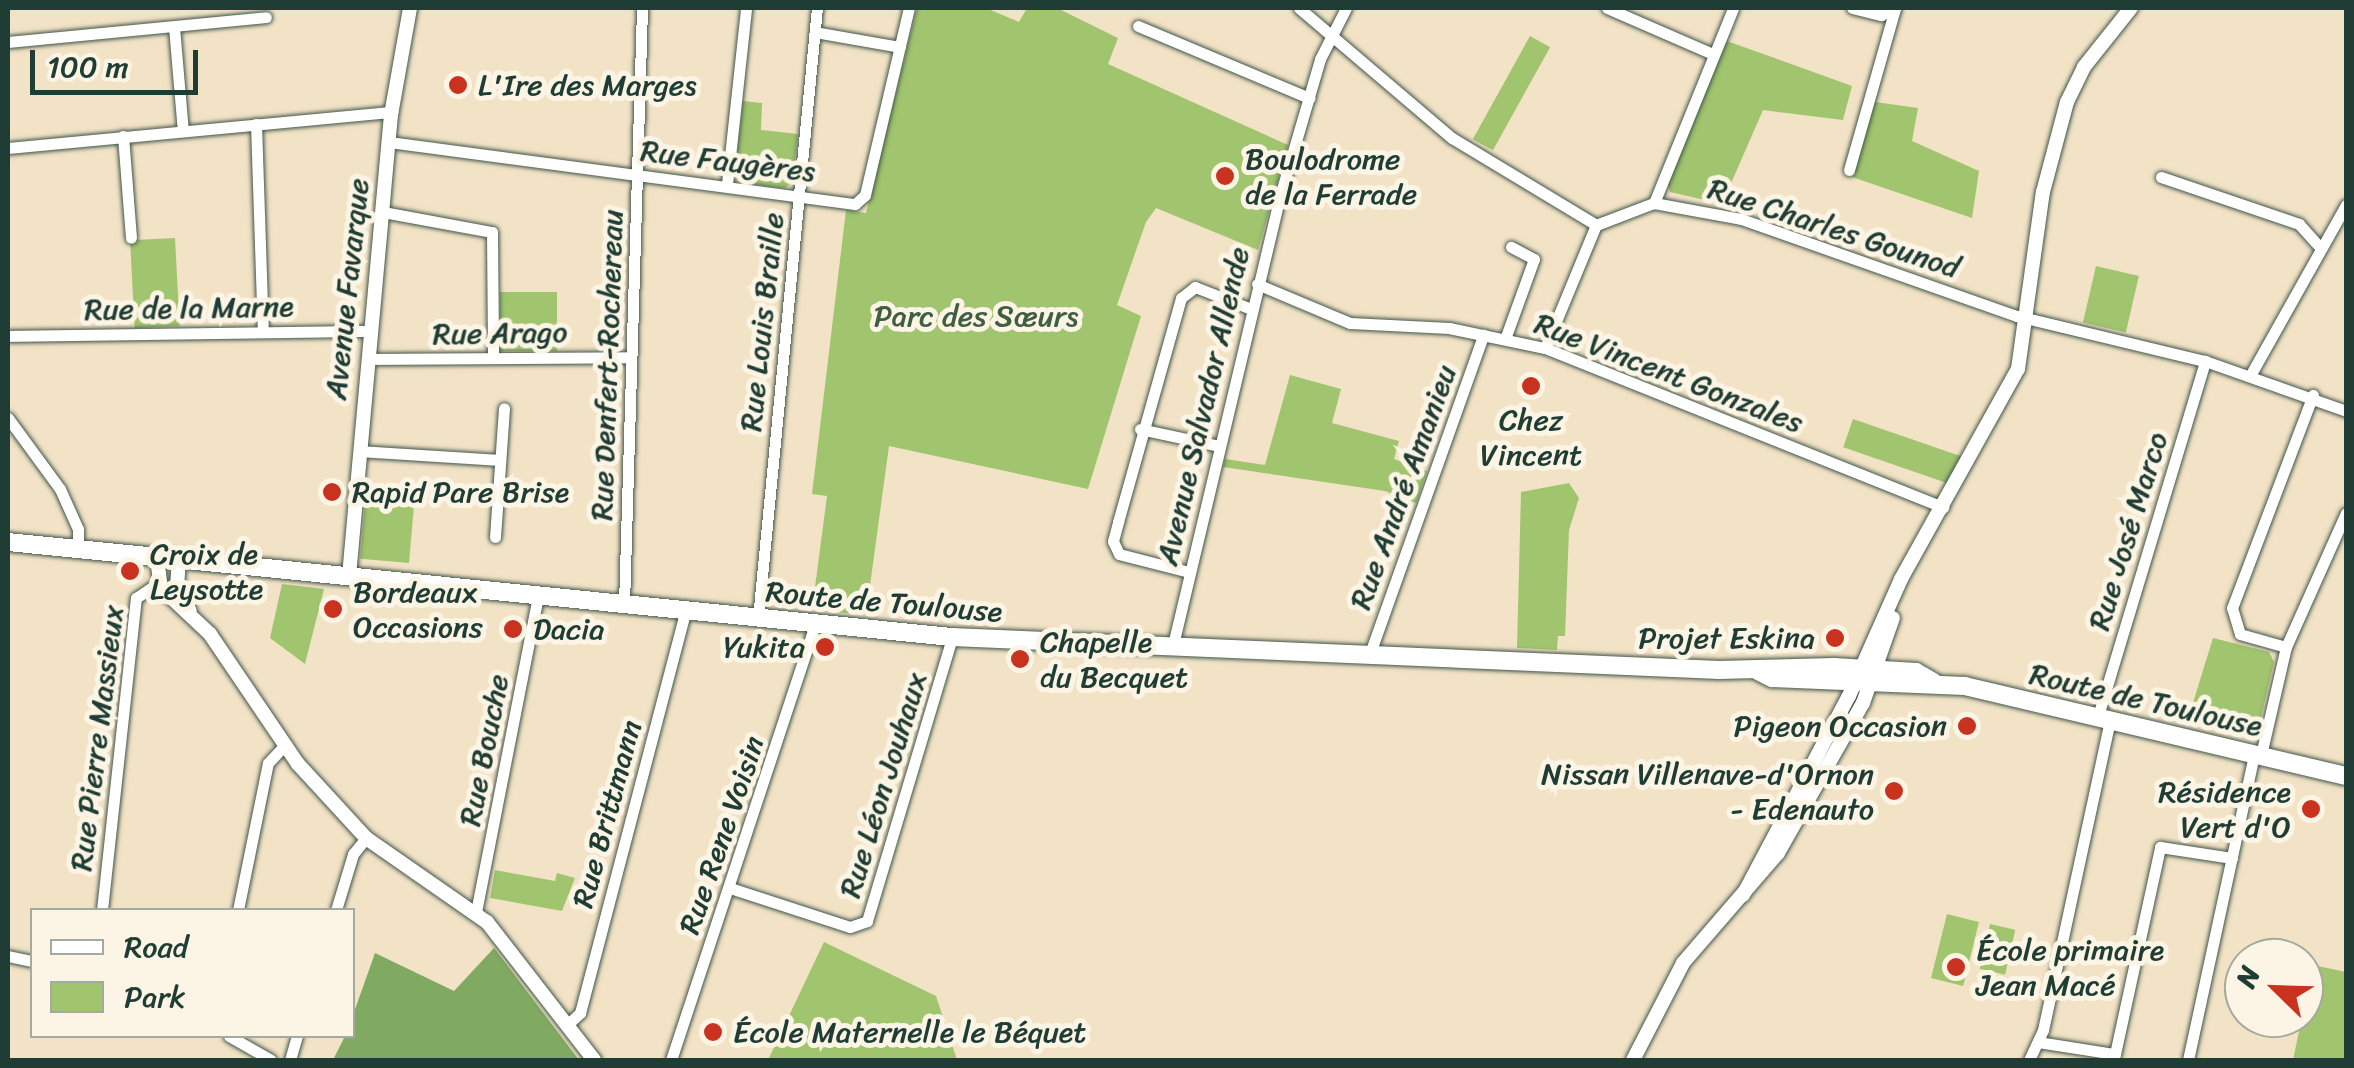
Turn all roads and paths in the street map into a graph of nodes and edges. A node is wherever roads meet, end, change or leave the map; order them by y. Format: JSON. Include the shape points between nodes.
{"nodes":[{"id":1,"x":410,"y":8,"type":"edge"},
{"id":2,"x":642,"y":8,"type":"edge"},
{"id":3,"x":746,"y":8,"type":"edge"},
{"id":4,"x":818,"y":8,"type":"edge"},
{"id":5,"x":909,"y":8,"type":"edge"},
{"id":6,"x":1298,"y":8,"type":"edge"},
{"id":7,"x":1346,"y":8,"type":"edge"},
{"id":8,"x":1607,"y":8,"type":"edge"},
{"id":9,"x":1733,"y":8,"type":"edge"},
{"id":10,"x":1852,"y":8,"type":"edge"},
{"id":11,"x":1895,"y":8,"type":"edge"},
{"id":12,"x":2132,"y":8,"type":"edge"},
{"id":13,"x":244,"y":14,"type":"edge"},
{"id":14,"x":266,"y":17,"type":"dead end"},
{"id":15,"x":174,"y":26,"type":"junction"},
{"id":16,"x":1138,"y":26,"type":"dead end"},
{"id":17,"x":1332,"y":31,"type":"junction"},
{"id":18,"x":815,"y":32,"type":"junction"},
{"id":19,"x":8,"y":42,"type":"edge"},
{"id":20,"x":900,"y":47,"type":"junction"},
{"id":21,"x":1714,"y":54,"type":"junction"},
{"id":22,"x":1308,"y":98,"type":"junction"},
{"id":23,"x":392,"y":112,"type":"junction"},
{"id":24,"x":256,"y":124,"type":"junction"},
{"id":25,"x":183,"y":131,"type":"junction"},
{"id":26,"x":123,"y":136,"type":"junction"},
{"id":27,"x":389,"y":142,"type":"junction"},
{"id":28,"x":8,"y":148,"type":"edge"},
{"id":29,"x":1849,"y":170,"type":"dead end"},
{"id":30,"x":638,"y":175,"type":"junction"},
{"id":31,"x":2161,"y":177,"type":"dead end"},
{"id":32,"x":728,"y":184,"type":"junction"},
{"id":33,"x":800,"y":196,"type":"junction"},
{"id":34,"x":1654,"y":203,"type":"junction"},
{"id":35,"x":2346,"y":205,"type":"edge"},
{"id":36,"x":383,"y":212,"type":"junction"},
{"id":37,"x":1596,"y":225,"type":"junction"},
{"id":38,"x":131,"y":238,"type":"dead end"},
{"id":39,"x":1511,"y":246,"type":"dead end"},
{"id":40,"x":2318,"y":246,"type":"junction"},
{"id":41,"x":1256,"y":284,"type":"junction"},
{"id":42,"x":1250,"y":309,"type":"junction"},
{"id":43,"x":2027,"y":319,"type":"junction"},
{"id":44,"x":371,"y":331,"type":"junction"},
{"id":45,"x":263,"y":332,"type":"junction"},
{"id":46,"x":1483,"y":335,"type":"junction"},
{"id":47,"x":8,"y":336,"type":"edge"},
{"id":48,"x":1506,"y":339,"type":"junction"},
{"id":49,"x":1545,"y":348,"type":"junction"},
{"id":50,"x":631,"y":357,"type":"junction"},
{"id":51,"x":493,"y":358,"type":"junction"},
{"id":52,"x":368,"y":359,"type":"junction"},
{"id":53,"x":2205,"y":360,"type":"junction"},
{"id":54,"x":2250,"y":374,"type":"junction"},
{"id":55,"x":2313,"y":395,"type":"junction"},
{"id":56,"x":504,"y":408,"type":"dead end"},
{"id":57,"x":2346,"y":411,"type":"edge"},
{"id":58,"x":8,"y":418,"type":"edge"},
{"id":59,"x":1140,"y":429,"type":"junction"},
{"id":60,"x":1219,"y":446,"type":"junction"},
{"id":61,"x":360,"y":451,"type":"junction"},
{"id":62,"x":499,"y":460,"type":"junction"},
{"id":63,"x":1943,"y":507,"type":"junction"},
{"id":64,"x":2346,"y":513,"type":"edge"},
{"id":65,"x":495,"y":536,"type":"dead end"},
{"id":66,"x":8,"y":542,"type":"edge"},
{"id":67,"x":78,"y":549,"type":"junction"},
{"id":68,"x":157,"y":558,"type":"junction"},
{"id":69,"x":179,"y":560,"type":"junction"},
{"id":70,"x":1189,"y":572,"type":"junction"},
{"id":71,"x":350,"y":576,"type":"junction"},
{"id":72,"x":166,"y":588,"type":"junction"},
{"id":73,"x":538,"y":596,"type":"junction"},
{"id":74,"x":624,"y":604,"type":"junction"},
{"id":75,"x":686,"y":610,"type":"junction"},
{"id":76,"x":758,"y":618,"type":"junction"},
{"id":77,"x":816,"y":624,"type":"junction"},
{"id":78,"x":952,"y":637,"type":"junction"},
{"id":79,"x":1172,"y":648,"type":"junction"},
{"id":80,"x":2286,"y":648,"type":"junction"},
{"id":81,"x":1369,"y":656,"type":"junction"},
{"id":82,"x":1866,"y":676,"type":"junction"},
{"id":83,"x":2104,"y":718,"type":"junction"},
{"id":84,"x":284,"y":746,"type":"junction"},
{"id":85,"x":2258,"y":754,"type":"junction"},
{"id":86,"x":2346,"y":776,"type":"edge"},
{"id":87,"x":366,"y":838,"type":"junction"},
{"id":88,"x":2232,"y":858,"type":"junction"},
{"id":89,"x":730,"y":888,"type":"junction"},
{"id":90,"x":102,"y":908,"type":"edge"},
{"id":91,"x":238,"y":908,"type":"edge"},
{"id":92,"x":337,"y":908,"type":"edge"},
{"id":93,"x":476,"y":912,"type":"junction"},
{"id":94,"x":567,"y":1025,"type":"junction"},
{"id":95,"x":233,"y":1038,"type":"edge"},
{"id":96,"x":2038,"y":1042,"type":"junction"},
{"id":97,"x":2114,"y":1057,"type":"edge"},
{"id":98,"x":272,"y":1060,"type":"edge"},
{"id":99,"x":594,"y":1060,"type":"edge"},
{"id":100,"x":672,"y":1060,"type":"edge"},
{"id":101,"x":1633,"y":1060,"type":"edge"},
{"id":102,"x":2029,"y":1060,"type":"edge"},
{"id":103,"x":2188,"y":1060,"type":"edge"}],
"edges":[{"from":1,"to":23,"type":"street","name":"Avenue Favarque"},
{"from":2,"to":30,"type":"street","name":"Rue Denfert-Rochereau"},
{"from":3,"to":32,"type":"street"},
{"from":4,"to":18,"type":"street","name":"Rue Louis Braille"},
{"from":5,"to":20,"type":"street","name":"Rue Faugères"},
{"from":6,"to":17,"type":"street"},
{"from":7,"to":17,"type":"street","name":"Avenue Salvador Allende"},
{"from":8,"to":21,"type":"street"},
{"from":9,"to":21,"type":"street"},
{"from":10,"to":11,"type":"street","via":[[1881,14]]},
{"from":11,"to":29,"type":"street"},
{"from":12,"to":43,"type":"street","via":[[2084,67],[2066,102],[2043,192]]},
{"from":13,"to":14,"type":"street"},
{"from":13,"to":15,"type":"street"},
{"from":15,"to":19,"type":"street"},
{"from":15,"to":25,"type":"street"},
{"from":16,"to":22,"type":"street"},
{"from":17,"to":22,"type":"street","name":"Avenue Salvador Allende"},
{"from":17,"to":37,"type":"street","via":[[1452,138]]},
{"from":18,"to":20,"type":"street"},
{"from":18,"to":33,"type":"street","name":"Rue Louis Braille"},
{"from":20,"to":33,"type":"street","name":"Rue Faugères","via":[[863,199]]},
{"from":21,"to":34,"type":"street"},
{"from":22,"to":41,"type":"street","name":"Avenue Salvador Allende"},
{"from":23,"to":24,"type":"street"},
{"from":23,"to":27,"type":"street","name":"Avenue Favarque"},
{"from":24,"to":25,"type":"street"},
{"from":24,"to":45,"type":"street"},
{"from":25,"to":26,"type":"street"},
{"from":26,"to":28,"type":"street"},
{"from":26,"to":38,"type":"street"},
{"from":27,"to":30,"type":"street","name":"Rue Faugères"},
{"from":27,"to":36,"type":"street","name":"Avenue Favarque"},
{"from":30,"to":32,"type":"street","name":"Rue Faugères"},
{"from":30,"to":50,"type":"street","name":"Rue Denfert-Rochereau"},
{"from":31,"to":40,"type":"street","via":[[2299,224]]},
{"from":32,"to":33,"type":"street","name":"Rue Faugères"},
{"from":33,"to":76,"type":"street","name":"Rue Louis Braille"},
{"from":34,"to":37,"type":"street"},
{"from":34,"to":43,"type":"street","name":"Rue Charles Gounod","via":[[1777,230]]},
{"from":35,"to":40,"type":"street"},
{"from":36,"to":44,"type":"street","name":"Avenue Favarque"},
{"from":36,"to":51,"type":"street","via":[[492,232]]},
{"from":37,"to":49,"type":"street"},
{"from":39,"to":48,"type":"street","via":[[1534,260]]},
{"from":40,"to":54,"type":"street"},
{"from":41,"to":42,"type":"street","name":"Avenue Salvador Allende"},
{"from":41,"to":46,"type":"street","name":"Rue Vincent Gonzales","via":[[1350,322]]},
{"from":42,"to":59,"type":"street","via":[[1186,290]]},
{"from":42,"to":60,"type":"street","name":"Avenue Salvador Allende"},
{"from":43,"to":53,"type":"street","name":"Rue Charles Gounod"},
{"from":43,"to":63,"type":"street","via":[[2018,370]]},
{"from":44,"to":45,"type":"street","name":"Rue de la Marne"},
{"from":44,"to":52,"type":"street","name":"Avenue Favarque"},
{"from":45,"to":47,"type":"street","name":"Rue de la Marne"},
{"from":46,"to":48,"type":"street","name":"Rue Vincent Gonzales"},
{"from":46,"to":81,"type":"street","name":"Rue André Amanieu"},
{"from":48,"to":49,"type":"street","name":"Rue Vincent Gonzales"},
{"from":49,"to":63,"type":"street","name":"Rue Vincent Gonzales"},
{"from":50,"to":51,"type":"street","name":"Rue Arago"},
{"from":50,"to":74,"type":"street","name":"Rue Denfert-Rochereau"},
{"from":51,"to":52,"type":"street","name":"Rue Arago"},
{"from":52,"to":61,"type":"street","name":"Avenue Favarque"},
{"from":53,"to":54,"type":"street","name":"Rue Charles Gounod"},
{"from":53,"to":83,"type":"street","name":"Rue José Marco"},
{"from":54,"to":55,"type":"street","name":"Rue Charles Gounod"},
{"from":55,"to":57,"type":"street","name":"Rue Charles Gounod"},
{"from":55,"to":80,"type":"street","via":[[2232,608],[2240,634]]},
{"from":56,"to":62,"type":"street"},
{"from":58,"to":67,"type":"street","via":[[60,489],[78,529]]},
{"from":59,"to":60,"type":"street"},
{"from":59,"to":70,"type":"street","via":[[1114,546],[1124,556]]},
{"from":60,"to":70,"type":"street","name":"Avenue Salvador Allende"},
{"from":61,"to":62,"type":"street"},
{"from":61,"to":71,"type":"street","name":"Avenue Favarque"},
{"from":62,"to":65,"type":"street"},
{"from":63,"to":82,"type":"street"},
{"from":64,"to":80,"type":"street"},
{"from":66,"to":67,"type":"main road","name":"Route de Toulouse"},
{"from":67,"to":68,"type":"main road","name":"Route de Toulouse"},
{"from":68,"to":69,"type":"main road","name":"Route de Toulouse"},
{"from":68,"to":72,"type":"street"},
{"from":69,"to":71,"type":"main road","name":"Route de Toulouse"},
{"from":69,"to":72,"type":"street"},
{"from":70,"to":79,"type":"street","name":"Avenue Salvador Allende"},
{"from":71,"to":73,"type":"main road","name":"Route de Toulouse"},
{"from":72,"to":84,"type":"street"},
{"from":72,"to":90,"type":"street","name":"Rue Pierre Massieux","via":[[136,598]]},
{"from":73,"to":74,"type":"main road","name":"Route de Toulouse"},
{"from":73,"to":93,"type":"street","name":"Rue Bouche"},
{"from":74,"to":75,"type":"main road","name":"Route de Toulouse"},
{"from":75,"to":76,"type":"main road","name":"Route de Toulouse"},
{"from":75,"to":94,"type":"street","name":"Rue Brittmann","via":[[580,1012]]},
{"from":76,"to":77,"type":"main road","name":"Route de Toulouse"},
{"from":77,"to":78,"type":"main road","name":"Route de Toulouse"},
{"from":77,"to":89,"type":"street","name":"Rue Rene Voisin"},
{"from":78,"to":79,"type":"main road","name":"Route de Toulouse"},
{"from":78,"to":89,"type":"street","name":"Rue Léon Jouhaux","via":[[867,921],[850,927]]},
{"from":79,"to":81,"type":"main road","name":"Route de Toulouse"},
{"from":80,"to":85,"type":"street"},
{"from":81,"to":82,"type":"main road","name":"Route de Toulouse","via":[[1758,671],[1772,666]]},
{"from":82,"to":83,"type":"main road","name":"Route de Toulouse","via":[[1916,672],[1932,682]]},
{"from":82,"to":101,"type":"street","via":[[1743,894],[1684,963]]},
{"from":83,"to":85,"type":"main road","name":"Route de Toulouse"},
{"from":83,"to":96,"type":"street","name":"Rue José Marco"},
{"from":84,"to":87,"type":"street"},
{"from":84,"to":91,"type":"street","via":[[268,763]]},
{"from":85,"to":86,"type":"main road","name":"Route de Toulouse"},
{"from":85,"to":88,"type":"street"},
{"from":87,"to":92,"type":"street","via":[[353,854]]},
{"from":87,"to":93,"type":"street"},
{"from":88,"to":97,"type":"street","via":[[2160,847]]},
{"from":88,"to":103,"type":"street"},
{"from":89,"to":100,"type":"street","name":"Rue Rene Voisin"},
{"from":93,"to":94,"type":"street"},
{"from":94,"to":99,"type":"street"},
{"from":95,"to":98,"type":"street"},
{"from":96,"to":97,"type":"street"},
{"from":96,"to":102,"type":"street","name":"Rue José Marco"}]}
